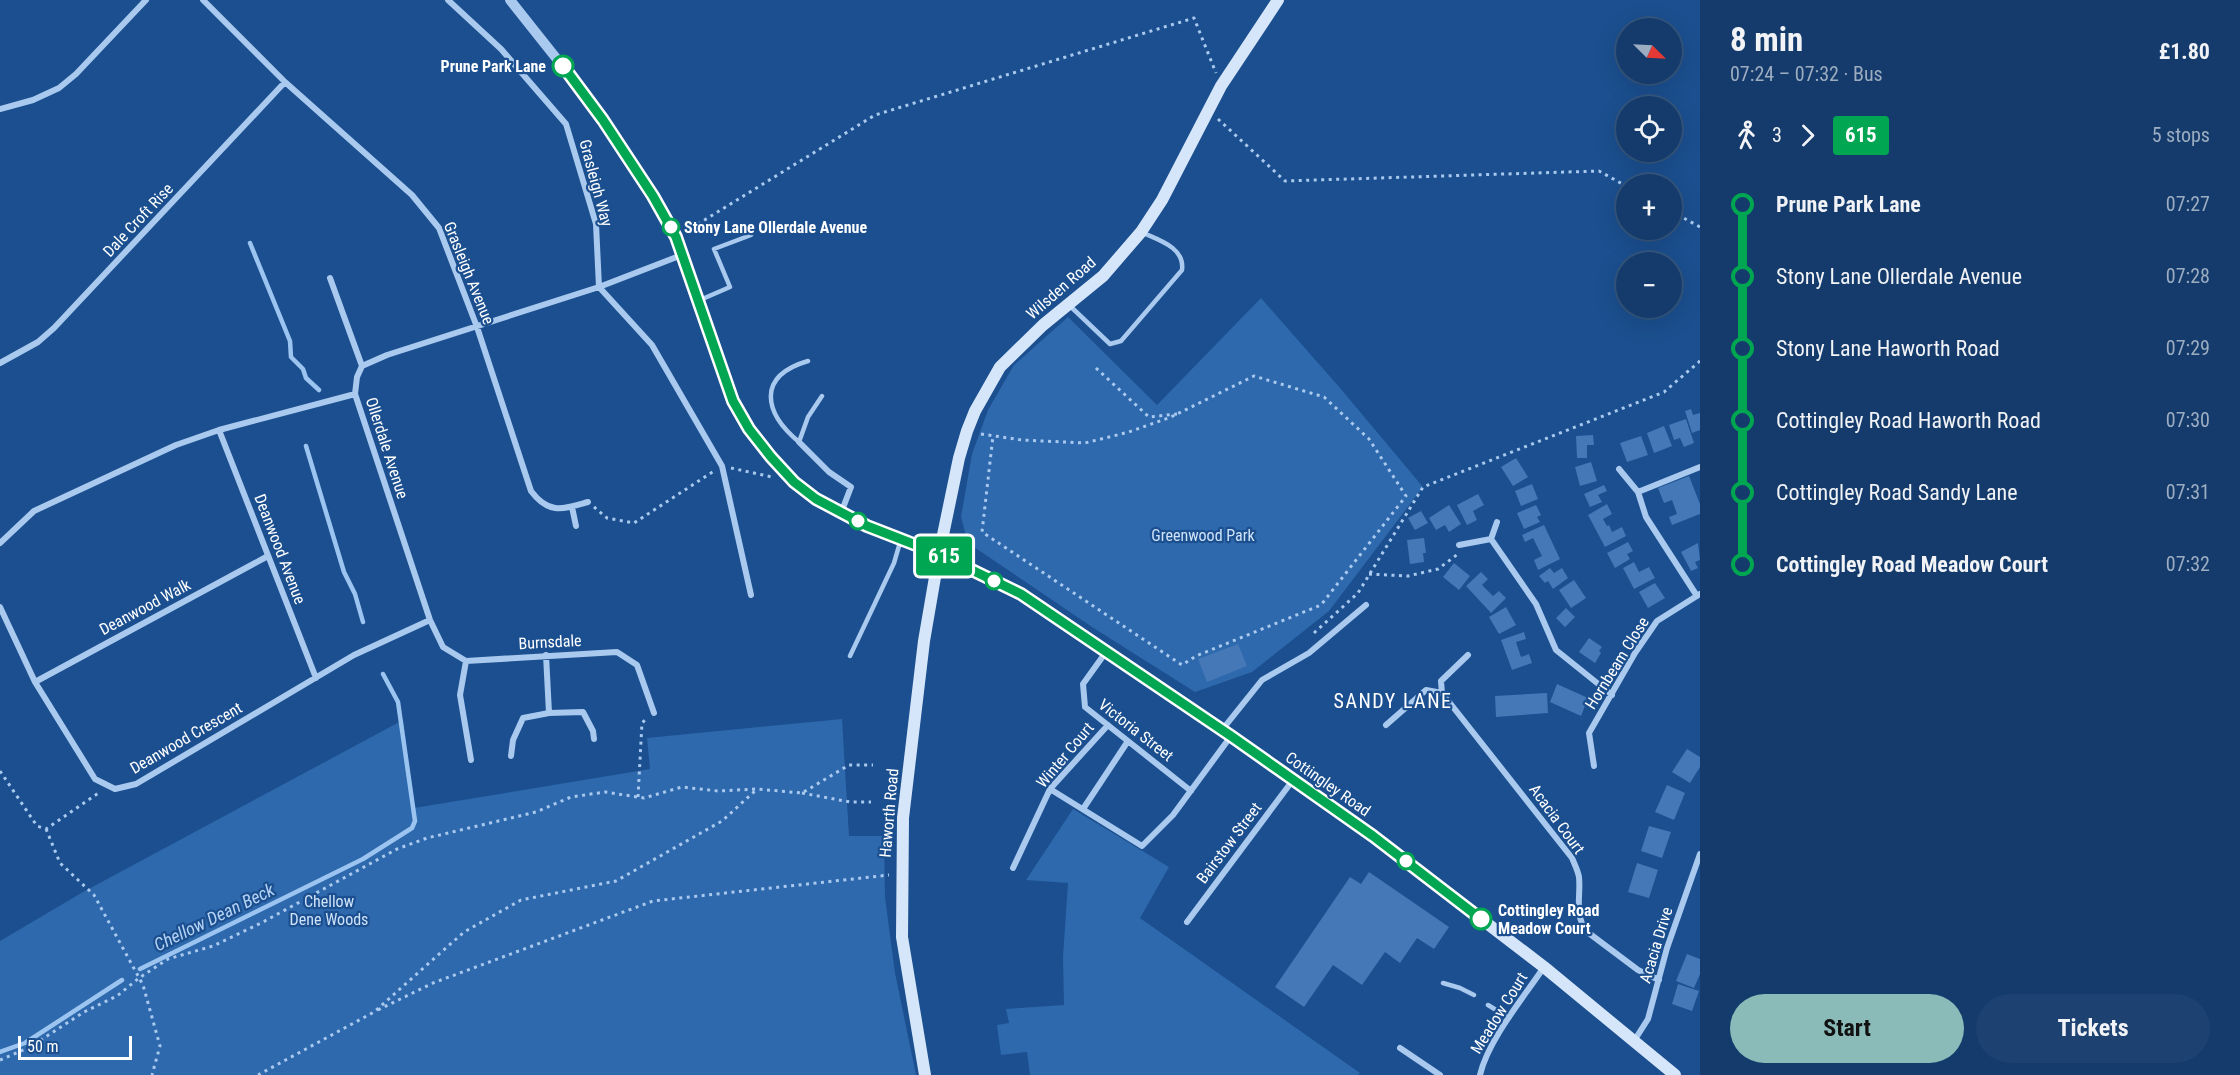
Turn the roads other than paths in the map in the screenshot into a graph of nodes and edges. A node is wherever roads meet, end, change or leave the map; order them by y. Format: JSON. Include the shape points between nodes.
{"nodes":[{"id":1,"x":144,"y":0,"type":"edge"},
{"id":2,"x":203,"y":0,"type":"edge"},
{"id":3,"x":448,"y":0,"type":"edge"},
{"id":4,"x":510,"y":0,"type":"edge"},
{"id":5,"x":1278,"y":0,"type":"edge"},
{"id":6,"x":285,"y":82,"type":"junction"},
{"id":7,"x":0,"y":109,"type":"edge"},
{"id":8,"x":1141,"y":232,"type":"junction"},
{"id":9,"x":751,"y":235,"type":"dead end"},
{"id":10,"x":682,"y":255,"type":"junction"},
{"id":11,"x":330,"y":278,"type":"dead end"},
{"id":12,"x":599,"y":287,"type":"junction"},
{"id":13,"x":698,"y":302,"type":"junction"},
{"id":14,"x":1068,"y":304,"type":"junction"},
{"id":15,"x":477,"y":327,"type":"junction"},
{"id":16,"x":808,"y":361,"type":"dead end"},
{"id":17,"x":0,"y":363,"type":"edge"},
{"id":18,"x":362,"y":366,"type":"junction"},
{"id":19,"x":355,"y":394,"type":"junction"},
{"id":20,"x":822,"y":396,"type":"dead end"},
{"id":21,"x":219,"y":430,"type":"junction"},
{"id":22,"x":799,"y":442,"type":"junction"},
{"id":23,"x":1700,"y":467,"type":"edge"},
{"id":24,"x":1619,"y":469,"type":"dead end"},
{"id":25,"x":1638,"y":492,"type":"junction"},
{"id":26,"x":588,"y":502,"type":"road end"},
{"id":27,"x":572,"y":507,"type":"junction"},
{"id":28,"x":841,"y":513,"type":"junction"},
{"id":29,"x":1497,"y":522,"type":"dead end"},
{"id":30,"x":576,"y":526,"type":"dead end"},
{"id":31,"x":901,"y":539,"type":"junction"},
{"id":32,"x":1491,"y":539,"type":"junction"},
{"id":33,"x":0,"y":543,"type":"edge"},
{"id":34,"x":1459,"y":545,"type":"road end"},
{"id":35,"x":939,"y":554,"type":"junction"},
{"id":36,"x":268,"y":556,"type":"junction"},
{"id":37,"x":751,"y":595,"type":"dead end"},
{"id":38,"x":1698,"y":595,"type":"edge"},
{"id":39,"x":1366,"y":605,"type":"dead end"},
{"id":40,"x":0,"y":608,"type":"edge"},
{"id":41,"x":430,"y":620,"type":"junction"},
{"id":42,"x":1107,"y":652,"type":"junction"},
{"id":43,"x":546,"y":655,"type":"junction"},
{"id":44,"x":1468,"y":655,"type":"dead end"},
{"id":45,"x":850,"y":656,"type":"dead end"},
{"id":46,"x":466,"y":661,"type":"junction"},
{"id":47,"x":316,"y":678,"type":"junction"},
{"id":48,"x":35,"y":682,"type":"junction"},
{"id":49,"x":1442,"y":693,"type":"junction"},
{"id":50,"x":1612,"y":695,"type":"junction"},
{"id":51,"x":549,"y":713,"type":"junction"},
{"id":52,"x":654,"y":713,"type":"road end"},
{"id":53,"x":1108,"y":725,"type":"junction"},
{"id":54,"x":1386,"y":725,"type":"dead end"},
{"id":55,"x":1227,"y":733,"type":"junction"},
{"id":56,"x":594,"y":738,"type":"dead end"},
{"id":57,"x":1128,"y":741,"type":"junction"},
{"id":58,"x":512,"y":756,"type":"dead end"},
{"id":59,"x":471,"y":760,"type":"dead end"},
{"id":60,"x":1594,"y":766,"type":"dead end"},
{"id":61,"x":1293,"y":780,"type":"junction"},
{"id":62,"x":1050,"y":789,"type":"junction"},
{"id":63,"x":1191,"y":791,"type":"junction"},
{"id":64,"x":1083,"y":809,"type":"junction"},
{"id":65,"x":1700,"y":856,"type":"edge"},
{"id":66,"x":1013,"y":868,"type":"dead end"},
{"id":67,"x":1187,"y":922,"type":"dead end"},
{"id":68,"x":1544,"y":967,"type":"junction"},
{"id":69,"x":1659,"y":980,"type":"junction"},
{"id":70,"x":1443,"y":983,"type":"dead end"},
{"id":71,"x":1474,"y":994,"type":"dead end"},
{"id":72,"x":1488,"y":1005,"type":"dead end"},
{"id":73,"x":1509,"y":1018,"type":"junction"},
{"id":74,"x":1633,"y":1042,"type":"junction"},
{"id":75,"x":1400,"y":1048,"type":"dead end"},
{"id":76,"x":926,"y":1075,"type":"edge"},
{"id":77,"x":1440,"y":1075,"type":"edge"},
{"id":78,"x":1480,"y":1075,"type":"edge"},
{"id":79,"x":1675,"y":1075,"type":"edge"}],
"edges":[{"from":1,"to":7,"type":"street","via":[[59,88]]},
{"from":2,"to":6,"type":"street","name":"Grasleigh Avenue"},
{"from":3,"to":12,"type":"street","name":"Grasleigh Way","via":[[501,49],[566,124],[596,224]]},
{"from":4,"to":10,"type":"street","via":[[591,102],[653,196]]},
{"from":5,"to":8,"type":"main road","name":"Wilsden Road","via":[[1221,86],[1162,200]]},
{"from":6,"to":15,"type":"street","name":"Grasleigh Avenue","via":[[412,195],[439,228]]},
{"from":6,"to":17,"type":"street","name":"Dale Croft Rise","via":[[54,328],[38,342]]},
{"from":8,"to":14,"type":"main road","name":"Wilsden Road","via":[[1103,276]]},
{"from":8,"to":14,"type":"lane","via":[[1174,248],[1183,263],[1182,270],[1121,341],[1110,344]]},
{"from":9,"to":13,"type":"lane","via":[[714,249],[730,287]]},
{"from":10,"to":12,"type":"street"},
{"from":10,"to":13,"type":"street"},
{"from":11,"to":18,"type":"street"},
{"from":12,"to":15,"type":"street"},
{"from":12,"to":37,"type":"street","via":[[652,345],[722,466]]},
{"from":13,"to":28,"type":"street","via":[[733,401],[749,429],[794,482]]},
{"from":14,"to":35,"type":"main road","name":"Wilsden Road","via":[[1000,367],[975,411],[959,458]]},
{"from":15,"to":18,"type":"street"},
{"from":15,"to":27,"type":"street","name":"Grasleigh Avenue","via":[[531,491],[546,507]]},
{"from":16,"to":22,"type":"lane","via":[[783,372],[771,393],[778,419]]},
{"from":18,"to":19,"type":"street","name":"Ollerdale Avenue"},
{"from":19,"to":21,"type":"street"},
{"from":19,"to":41,"type":"street","name":"Ollerdale Avenue"},
{"from":20,"to":22,"type":"lane","via":[[808,417]]},
{"from":21,"to":33,"type":"street","via":[[176,445],[34,511]]},
{"from":21,"to":36,"type":"street","name":"Deanwood Avenue"},
{"from":22,"to":28,"type":"street","via":[[829,472],[852,487]]},
{"from":23,"to":25,"type":"street"},
{"from":24,"to":25,"type":"street"},
{"from":25,"to":38,"type":"street","via":[[1646,517]]},
{"from":26,"to":27,"type":"street","name":"Grasleigh Avenue"},
{"from":27,"to":30,"type":"street"},
{"from":28,"to":31,"type":"street"},
{"from":29,"to":32,"type":"street"},
{"from":31,"to":35,"type":"street"},
{"from":31,"to":45,"type":"lane","via":[[894,563]]},
{"from":32,"to":34,"type":"street"},
{"from":32,"to":50,"type":"street","via":[[1536,604],[1556,650]]},
{"from":35,"to":42,"type":"main road","name":"Cottingley Road","via":[[1021,594]]},
{"from":35,"to":76,"type":"main road","name":"Haworth Road","via":[[904,808],[901,874],[902,937]]},
{"from":36,"to":47,"type":"street","name":"Deanwood Avenue"},
{"from":36,"to":48,"type":"street","name":"Deanwood Walk"},
{"from":38,"to":50,"type":"street","name":"Hornbeam Close","via":[[1657,621]]},
{"from":39,"to":55,"type":"street","via":[[1309,653],[1262,680]]},
{"from":40,"to":48,"type":"street"},
{"from":41,"to":46,"type":"street","via":[[444,647]]},
{"from":41,"to":47,"type":"street","name":"Deanwood Crescent","via":[[354,655]]},
{"from":42,"to":53,"type":"street","name":"Victoria Street","via":[[1083,684],[1085,707]]},
{"from":42,"to":55,"type":"main road","name":"Cottingley Road"},
{"from":43,"to":46,"type":"street","name":"Burnsdale"},
{"from":43,"to":51,"type":"street"},
{"from":43,"to":52,"type":"street","name":"Burnsdale","via":[[617,652],[637,665]]},
{"from":44,"to":49,"type":"street","via":[[1442,681]]},
{"from":46,"to":59,"type":"street","via":[[460,695]]},
{"from":47,"to":48,"type":"street","name":"Deanwood Crescent","via":[[136,784],[115,789],[95,779]]},
{"from":49,"to":54,"type":"street","via":[[1426,690]]},
{"from":49,"to":69,"type":"street","name":"Acacia Court","via":[[1572,858],[1578,876],[1577,909],[1586,931],[1638,970]]},
{"from":50,"to":60,"type":"street","name":"Hornbeam Close","via":[[1589,733]]},
{"from":51,"to":56,"type":"street","via":[[583,712]]},
{"from":51,"to":58,"type":"street","via":[[523,718],[513,740]]},
{"from":53,"to":57,"type":"street","name":"Victoria Street"},
{"from":53,"to":62,"type":"street","name":"Winter Court"},
{"from":55,"to":61,"type":"main road","name":"Cottingley Road"},
{"from":55,"to":63,"type":"street"},
{"from":57,"to":63,"type":"street","name":"Victoria Street"},
{"from":57,"to":64,"type":"street"},
{"from":61,"to":67,"type":"street","name":"Bairstow Street"},
{"from":61,"to":68,"type":"main road","name":"Cottingley Road"},
{"from":62,"to":64,"type":"street"},
{"from":62,"to":66,"type":"street","name":"Winter Court"},
{"from":63,"to":64,"type":"street","via":[[1142,846]]},
{"from":65,"to":69,"type":"street","name":"Acacia Drive"},
{"from":68,"to":73,"type":"street","name":"Meadow Court"},
{"from":68,"to":74,"type":"main road","name":"Cottingley Road"},
{"from":69,"to":74,"type":"street","name":"Acacia Drive","via":[[1648,1019]]},
{"from":70,"to":71,"type":"lane"},
{"from":72,"to":73,"type":"lane"},
{"from":73,"to":78,"type":"street","name":"Meadow Court"},
{"from":74,"to":79,"type":"main road","name":"Cottingley Road"},
{"from":75,"to":77,"type":"street"}]}
